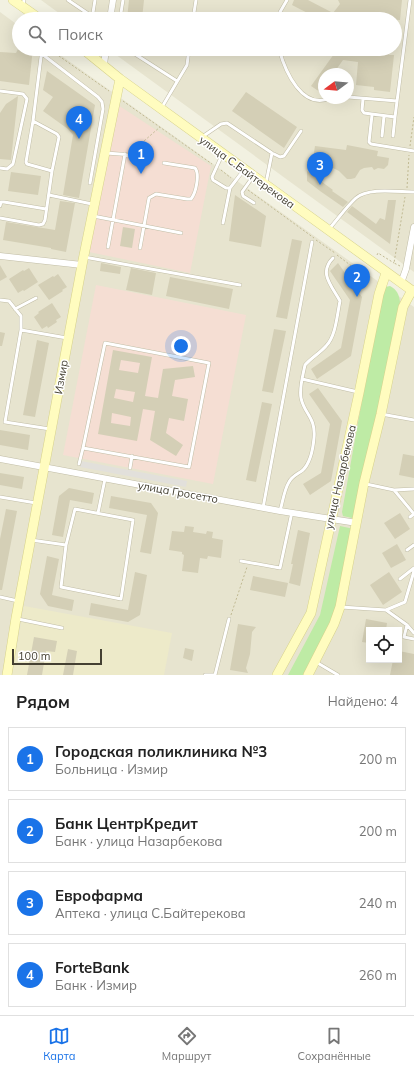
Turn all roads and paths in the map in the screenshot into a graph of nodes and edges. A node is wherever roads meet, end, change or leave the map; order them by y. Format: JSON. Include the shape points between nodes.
{"nodes":[{"id":1,"x":68,"y":0,"type":"edge"},
{"id":2,"x":95,"y":0,"type":"edge"},
{"id":3,"x":113,"y":0,"type":"edge"},
{"id":4,"x":123,"y":0,"type":"edge"},
{"id":5,"x":196,"y":0,"type":"edge"},
{"id":6,"x":287,"y":0,"type":"edge"},
{"id":7,"x":410,"y":0,"type":"edge"},
{"id":8,"x":17,"y":2,"type":"edge"},
{"id":9,"x":31,"y":12,"type":"edge"},
{"id":10,"x":84,"y":12,"type":"edge"},
{"id":11,"x":93,"y":12,"type":"edge"},
{"id":12,"x":111,"y":12,"type":"edge"},
{"id":13,"x":121,"y":12,"type":"edge"},
{"id":14,"x":195,"y":12,"type":"edge"},
{"id":15,"x":280,"y":12,"type":"edge"},
{"id":16,"x":42,"y":56,"type":"edge"},
{"id":17,"x":45,"y":56,"type":"edge"},
{"id":18,"x":93,"y":56,"type":"edge"},
{"id":19,"x":105,"y":56,"type":"edge"},
{"id":20,"x":137,"y":56,"type":"edge"},
{"id":21,"x":188,"y":56,"type":"edge"},
{"id":22,"x":281,"y":56,"type":"edge"},
{"id":23,"x":104,"y":65,"type":"junction"},
{"id":24,"x":120,"y":79,"type":"junction"},
{"id":25,"x":177,"y":81,"type":"junction"},
{"id":26,"x":0,"y":91,"type":"edge"},
{"id":27,"x":354,"y":98,"type":"edge"},
{"id":28,"x":363,"y":99,"type":"junction"},
{"id":29,"x":397,"y":101,"type":"junction"},
{"id":30,"x":318,"y":102,"type":"edge"},
{"id":31,"x":161,"y":109,"type":"junction"},
{"id":32,"x":372,"y":114,"type":"junction"},
{"id":33,"x":384,"y":116,"type":"junction"},
{"id":34,"x":414,"y":116,"type":"edge"},
{"id":35,"x":395,"y":117,"type":"junction"},
{"id":36,"x":33,"y":121,"type":"junction"},
{"id":37,"x":160,"y":127,"type":"dead end"},
{"id":38,"x":302,"y":131,"type":"dead end"},
{"id":39,"x":382,"y":136,"type":"dead end"},
{"id":40,"x":393,"y":136,"type":"dead end"},
{"id":41,"x":201,"y":138,"type":"junction"},
{"id":42,"x":410,"y":150,"type":"junction"},
{"id":43,"x":414,"y":151,"type":"edge"},
{"id":44,"x":105,"y":153,"type":"junction"},
{"id":45,"x":125,"y":154,"type":"junction"},
{"id":46,"x":223,"y":154,"type":"junction"},
{"id":47,"x":272,"y":154,"type":"junction"},
{"id":48,"x":136,"y":155,"type":"junction"},
{"id":49,"x":146,"y":156,"type":"dead end"},
{"id":50,"x":164,"y":163,"type":"dead end"},
{"id":51,"x":0,"y":168,"type":"edge"},
{"id":52,"x":244,"y":169,"type":"junction"},
{"id":53,"x":52,"y":171,"type":"junction"},
{"id":54,"x":253,"y":176,"type":"junction"},
{"id":55,"x":90,"y":183,"type":"dead end"},
{"id":56,"x":266,"y":185,"type":"junction"},
{"id":57,"x":230,"y":188,"type":"junction"},
{"id":58,"x":406,"y":192,"type":"junction"},
{"id":59,"x":414,"y":192,"type":"edge"},
{"id":60,"x":49,"y":195,"type":"junction"},
{"id":61,"x":254,"y":203,"type":"dead end"},
{"id":62,"x":94,"y":204,"type":"junction"},
{"id":63,"x":0,"y":206,"type":"edge"},
{"id":64,"x":46,"y":209,"type":"junction"},
{"id":65,"x":92,"y":216,"type":"junction"},
{"id":66,"x":0,"y":218,"type":"edge"},
{"id":67,"x":113,"y":220,"type":"junction"},
{"id":68,"x":223,"y":223,"type":"dead end"},
{"id":69,"x":144,"y":226,"type":"junction"},
{"id":70,"x":414,"y":227,"type":"edge"},
{"id":71,"x":328,"y":231,"type":"junction"},
{"id":72,"x":180,"y":233,"type":"dead end"},
{"id":73,"x":312,"y":242,"type":"dead end"},
{"id":74,"x":108,"y":247,"type":"dead end"},
{"id":75,"x":140,"y":248,"type":"dead end"},
{"id":76,"x":0,"y":256,"type":"edge"},
{"id":77,"x":333,"y":258,"type":"dead end"},
{"id":78,"x":82,"y":261,"type":"junction"},
{"id":79,"x":372,"y":261,"type":"junction"},
{"id":80,"x":394,"y":263,"type":"junction"},
{"id":81,"x":406,"y":269,"type":"junction"},
{"id":82,"x":386,"y":273,"type":"junction"},
{"id":83,"x":401,"y":283,"type":"junction"},
{"id":84,"x":240,"y":285,"type":"dead end"},
{"id":85,"x":413,"y":291,"type":"edge"},
{"id":86,"x":36,"y":298,"type":"dead end"},
{"id":87,"x":0,"y":300,"type":"edge"},
{"id":88,"x":15,"y":309,"type":"junction"},
{"id":89,"x":21,"y":330,"type":"junction"},
{"id":90,"x":68,"y":338,"type":"junction"},
{"id":91,"x":302,"y":379,"type":"junction"},
{"id":92,"x":359,"y":393,"type":"junction"},
{"id":93,"x":382,"y":414,"type":"junction"},
{"id":94,"x":414,"y":420,"type":"edge"},
{"id":95,"x":0,"y":421,"type":"edge"},
{"id":96,"x":5,"y":422,"type":"junction"},
{"id":97,"x":52,"y":429,"type":"junction"},
{"id":98,"x":83,"y":448,"type":"junction"},
{"id":99,"x":132,"y":456,"type":"junction"},
{"id":100,"x":0,"y":460,"type":"edge"},
{"id":101,"x":79,"y":464,"type":"dead end"},
{"id":102,"x":44,"y":468,"type":"junction"},
{"id":103,"x":130,"y":468,"type":"dead end"},
{"id":104,"x":105,"y":479,"type":"junction"},
{"id":105,"x":364,"y":483,"type":"junction"},
{"id":106,"x":414,"y":489,"type":"edge"},
{"id":107,"x":394,"y":490,"type":"junction"},
{"id":108,"x":0,"y":499,"type":"edge"},
{"id":109,"x":38,"y":504,"type":"junction"},
{"id":110,"x":263,"y":508,"type":"junction"},
{"id":111,"x":280,"y":511,"type":"junction"},
{"id":112,"x":292,"y":512,"type":"junction"},
{"id":113,"x":98,"y":513,"type":"junction"},
{"id":114,"x":414,"y":514,"type":"edge"},
{"id":115,"x":410,"y":517,"type":"dead end"},
{"id":116,"x":331,"y":518,"type":"junction"},
{"id":117,"x":357,"y":523,"type":"junction"},
{"id":118,"x":31,"y":540,"type":"junction"},
{"id":119,"x":66,"y":545,"type":"junction"},
{"id":120,"x":414,"y":545,"type":"edge"},
{"id":121,"x":407,"y":550,"type":"dead end"},
{"id":122,"x":241,"y":561,"type":"dead end"},
{"id":123,"x":249,"y":562,"type":"junction"},
{"id":124,"x":414,"y":568,"type":"edge"},
{"id":125,"x":414,"y":571,"type":"edge"},
{"id":126,"x":400,"y":579,"type":"dead end"},
{"id":127,"x":0,"y":597,"type":"edge"},
{"id":128,"x":19,"y":602,"type":"junction"},
{"id":129,"x":340,"y":607,"type":"junction"},
{"id":130,"x":386,"y":610,"type":"junction"},
{"id":131,"x":16,"y":618,"type":"junction"},
{"id":132,"x":229,"y":619,"type":"joint"},
{"id":133,"x":407,"y":625,"type":"junction"},
{"id":134,"x":62,"y":628,"type":"dead end"},
{"id":135,"x":414,"y":634,"type":"edge"},
{"id":136,"x":414,"y":638,"type":"edge"},
{"id":137,"x":315,"y":661,"type":"junction"},
{"id":138,"x":7,"y":675,"type":"edge"},
{"id":139,"x":205,"y":675,"type":"edge"},
{"id":140,"x":215,"y":675,"type":"edge"},
{"id":141,"x":277,"y":675,"type":"edge"},
{"id":142,"x":308,"y":675,"type":"edge"},
{"id":143,"x":338,"y":675,"type":"edge"}],
"edges":[{"from":1,"to":10,"type":"lane"},
{"from":2,"to":11,"type":"lane"},
{"from":3,"to":12,"type":"street"},
{"from":4,"to":13,"type":"lane"},
{"from":5,"to":14,"type":"lane"},
{"from":6,"to":15,"type":"lane"},
{"from":7,"to":29,"type":"lane"},
{"from":8,"to":9,"type":"street"},
{"from":16,"to":36,"type":"lane"},
{"from":17,"to":55,"type":"lane","via":[[102,102],[103,109]]},
{"from":18,"to":23,"type":"street","name":"улица С.Байтерекова"},
{"from":19,"to":23,"type":"street"},
{"from":20,"to":25,"type":"lane"},
{"from":21,"to":25,"type":"lane","via":[[187,65]]},
{"from":22,"to":30,"type":"lane","via":[[296,88]]},
{"from":23,"to":24,"type":"street","name":"улица С.Байтерекова"},
{"from":24,"to":31,"type":"street","name":"улица С.Байтерекова"},
{"from":24,"to":44,"type":"street","name":"Измир"},
{"from":25,"to":31,"type":"lane"},
{"from":26,"to":51,"type":"lane","via":[[23,94],[27,99],[13,164],[7,169]]},
{"from":27,"to":28,"type":"lane"},
{"from":28,"to":29,"type":"lane"},
{"from":28,"to":32,"type":"lane","via":[[362,112]]},
{"from":29,"to":35,"type":"lane"},
{"from":31,"to":41,"type":"street","name":"улица С.Байтерекова"},
{"from":32,"to":33,"type":"lane"},
{"from":32,"to":42,"type":"lane","via":[[369,142],[371,144]]},
{"from":33,"to":35,"type":"lane"},
{"from":33,"to":39,"type":"lane"},
{"from":34,"to":42,"type":"path"},
{"from":35,"to":40,"type":"lane"},
{"from":36,"to":53,"type":"lane","via":[[59,137]]},
{"from":36,"to":53,"type":"lane","via":[[26,162]]},
{"from":37,"to":48,"type":"path","via":[[144,141]]},
{"from":38,"to":47,"type":"lane","via":[[284,156],[280,158]]},
{"from":41,"to":46,"type":"street","name":"улица С.Байтерекова"},
{"from":41,"to":47,"type":"lane","via":[[221,124],[227,123]]},
{"from":42,"to":43,"type":"lane"},
{"from":42,"to":58,"type":"path"},
{"from":44,"to":45,"type":"lane"},
{"from":44,"to":62,"type":"street","name":"Измир"},
{"from":45,"to":48,"type":"lane"},
{"from":45,"to":67,"type":"lane"},
{"from":46,"to":52,"type":"street","name":"улица С.Байтерекова"},
{"from":46,"to":57,"type":"lane","via":[[212,177],[226,188]]},
{"from":47,"to":56,"type":"lane"},
{"from":48,"to":49,"type":"lane"},
{"from":50,"to":69,"type":"lane","via":[[197,170],[194,196],[187,199],[152,195],[149,198]]},
{"from":52,"to":54,"type":"street","name":"улица С.Байтерекова"},
{"from":52,"to":57,"type":"lane"},
{"from":53,"to":60,"type":"lane"},
{"from":54,"to":56,"type":"street","name":"улица С.Байтерекова"},
{"from":54,"to":61,"type":"lane","via":[[242,192],[243,196]]},
{"from":56,"to":71,"type":"street","name":"улица С.Байтерекова"},
{"from":57,"to":68,"type":"lane"},
{"from":58,"to":59,"type":"lane"},
{"from":58,"to":71,"type":"lane","via":[[379,191],[356,198]]},
{"from":58,"to":80,"type":"path"},
{"from":60,"to":62,"type":"lane"},
{"from":60,"to":64,"type":"lane"},
{"from":62,"to":65,"type":"street","name":"Измир"},
{"from":63,"to":64,"type":"lane","via":[[1,202],[4,202]]},
{"from":64,"to":66,"type":"lane","via":[[45,220],[39,225]]},
{"from":65,"to":67,"type":"lane"},
{"from":65,"to":78,"type":"street","name":"Измир"},
{"from":67,"to":69,"type":"lane"},
{"from":67,"to":74,"type":"lane"},
{"from":69,"to":72,"type":"lane"},
{"from":69,"to":75,"type":"lane"},
{"from":70,"to":81,"type":"street"},
{"from":71,"to":79,"type":"street","name":"улица С.Байтерекова"},
{"from":73,"to":110,"type":"lane"},
{"from":76,"to":78,"type":"street"},
{"from":77,"to":91,"type":"lane","via":[[325,270],[340,301],[334,330],[327,346],[304,365]]},
{"from":78,"to":84,"type":"lane"},
{"from":78,"to":90,"type":"street","name":"Измир"},
{"from":79,"to":80,"type":"path","via":[[378,253]]},
{"from":79,"to":82,"type":"street","name":"улица С.Байтерекова"},
{"from":80,"to":81,"type":"path"},
{"from":81,"to":83,"type":"street"},
{"from":82,"to":83,"type":"street","name":"улица С.Байтерекова"},
{"from":82,"to":92,"type":"street","name":"улица Назарбекова","via":[[379,294]]},
{"from":83,"to":85,"type":"street","name":"улица С.Байтерекова"},
{"from":85,"to":93,"type":"street","via":[[403,307]]},
{"from":86,"to":88,"type":"lane"},
{"from":87,"to":88,"type":"lane","via":[[9,301]]},
{"from":88,"to":89,"type":"lane","via":[[21,316]]},
{"from":89,"to":90,"type":"lane"},
{"from":89,"to":96,"type":"lane"},
{"from":90,"to":97,"type":"street","name":"Измир"},
{"from":91,"to":92,"type":"lane"},
{"from":91,"to":111,"type":"lane","via":[[301,399],[312,420],[314,439],[308,463],[290,480]]},
{"from":92,"to":116,"type":"street","name":"улица Назарбекова"},
{"from":93,"to":94,"type":"lane"},
{"from":93,"to":105,"type":"street"},
{"from":95,"to":96,"type":"lane"},
{"from":96,"to":97,"type":"lane"},
{"from":97,"to":102,"type":"street","name":"Измир"},
{"from":98,"to":99,"type":"lane"},
{"from":98,"to":99,"type":"lane","via":[[105,343],[209,362],[189,467]]},
{"from":98,"to":101,"type":"lane"},
{"from":99,"to":103,"type":"lane"},
{"from":100,"to":102,"type":"street","name":"улица Гросетто"},
{"from":102,"to":104,"type":"street","name":"улица Гросетто"},
{"from":102,"to":109,"type":"street","name":"Измир"},
{"from":104,"to":110,"type":"street","name":"улица Гросетто"},
{"from":104,"to":113,"type":"lane"},
{"from":105,"to":107,"type":"lane"},
{"from":105,"to":117,"type":"street"},
{"from":106,"to":107,"type":"lane"},
{"from":107,"to":114,"type":"lane"},
{"from":108,"to":109,"type":"lane"},
{"from":109,"to":118,"type":"street","name":"Измир"},
{"from":110,"to":111,"type":"street","name":"улица Гросетто"},
{"from":111,"to":112,"type":"street","name":"улица Гросетто"},
{"from":112,"to":116,"type":"street","name":"улица Гросетто"},
{"from":112,"to":123,"type":"lane","via":[[280,568]]},
{"from":113,"to":119,"type":"lane","via":[[75,509]]},
{"from":113,"to":119,"type":"lane","via":[[133,520],[121,599],[61,587]]},
{"from":114,"to":115,"type":"lane"},
{"from":116,"to":117,"type":"street","name":"улица Гросетто"},
{"from":116,"to":141,"type":"street","name":"улица Назарбекова","via":[[311,613]]},
{"from":117,"to":129,"type":"street"},
{"from":118,"to":119,"type":"lane"},
{"from":118,"to":128,"type":"street","name":"Измир"},
{"from":120,"to":121,"type":"lane"},
{"from":122,"to":123,"type":"lane"},
{"from":123,"to":132,"type":"path"},
{"from":124,"to":126,"type":"lane"},
{"from":125,"to":130,"type":"lane","via":[[405,602]]},
{"from":127,"to":128,"type":"lane"},
{"from":128,"to":131,"type":"street","name":"Измир"},
{"from":129,"to":130,"type":"lane"},
{"from":129,"to":137,"type":"street"},
{"from":130,"to":133,"type":"lane"},
{"from":131,"to":134,"type":"lane"},
{"from":131,"to":138,"type":"street","name":"Измир"},
{"from":132,"to":140,"type":"lane"},
{"from":133,"to":135,"type":"lane"},
{"from":133,"to":136,"type":"lane","via":[[404,637]]},
{"from":137,"to":142,"type":"street"},
{"from":137,"to":143,"type":"lane"},
{"from":139,"to":140,"type":"lane"}]}
